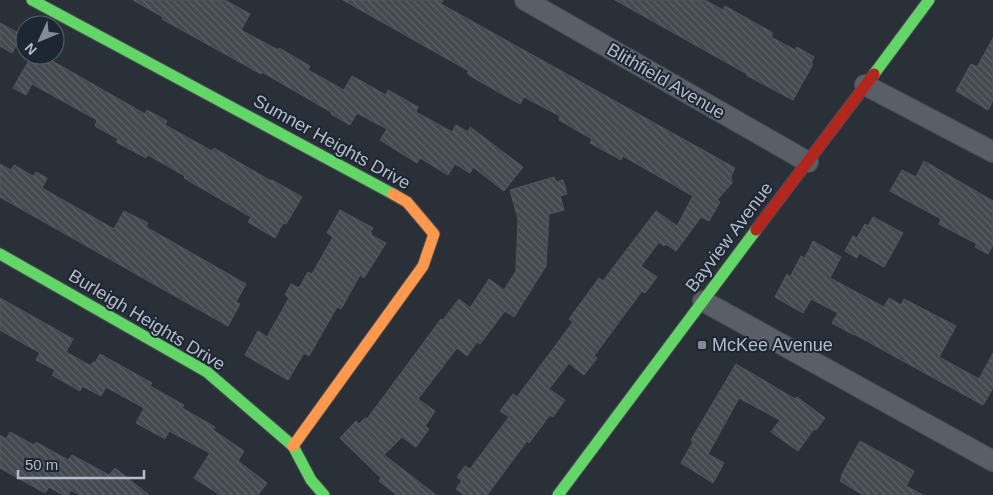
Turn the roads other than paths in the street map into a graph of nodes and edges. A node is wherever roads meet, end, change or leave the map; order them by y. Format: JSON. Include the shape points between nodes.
{"nodes":[{"id":1,"x":32,"y":0,"type":"edge"},
{"id":2,"x":525,"y":0,"type":"edge"},
{"id":3,"x":929,"y":0,"type":"edge"},
{"id":4,"x":865,"y":85,"type":"junction"},
{"id":5,"x":993,"y":152,"type":"edge"},
{"id":6,"x":808,"y":162,"type":"junction"},
{"id":7,"x":0,"y":254,"type":"edge"},
{"id":8,"x":703,"y":301,"type":"junction"},
{"id":9,"x":293,"y":446,"type":"junction"},
{"id":10,"x":993,"y":461,"type":"edge"},
{"id":11,"x":324,"y":495,"type":"edge"},
{"id":12,"x":558,"y":495,"type":"edge"}],
"edges":[{"from":1,"to":9,"type":"street","name":"Sumner Heights Drive","via":[[407,202],[434,234],[423,266]]},
{"from":2,"to":6,"type":"street","name":"Blithfield Avenue"},
{"from":3,"to":4,"type":"street","name":"Bayview Avenue"},
{"from":4,"to":5,"type":"street"},
{"from":4,"to":6,"type":"street","name":"Bayview Avenue"},
{"from":6,"to":8,"type":"street","name":"Bayview Avenue"},
{"from":7,"to":9,"type":"street","name":"Burleigh Heights Drive","via":[[207,372]]},
{"from":8,"to":10,"type":"street"},
{"from":8,"to":12,"type":"street","name":"Bayview Avenue"},
{"from":9,"to":11,"type":"street","name":"Burleigh Heights Drive","via":[[311,480]]}]}
